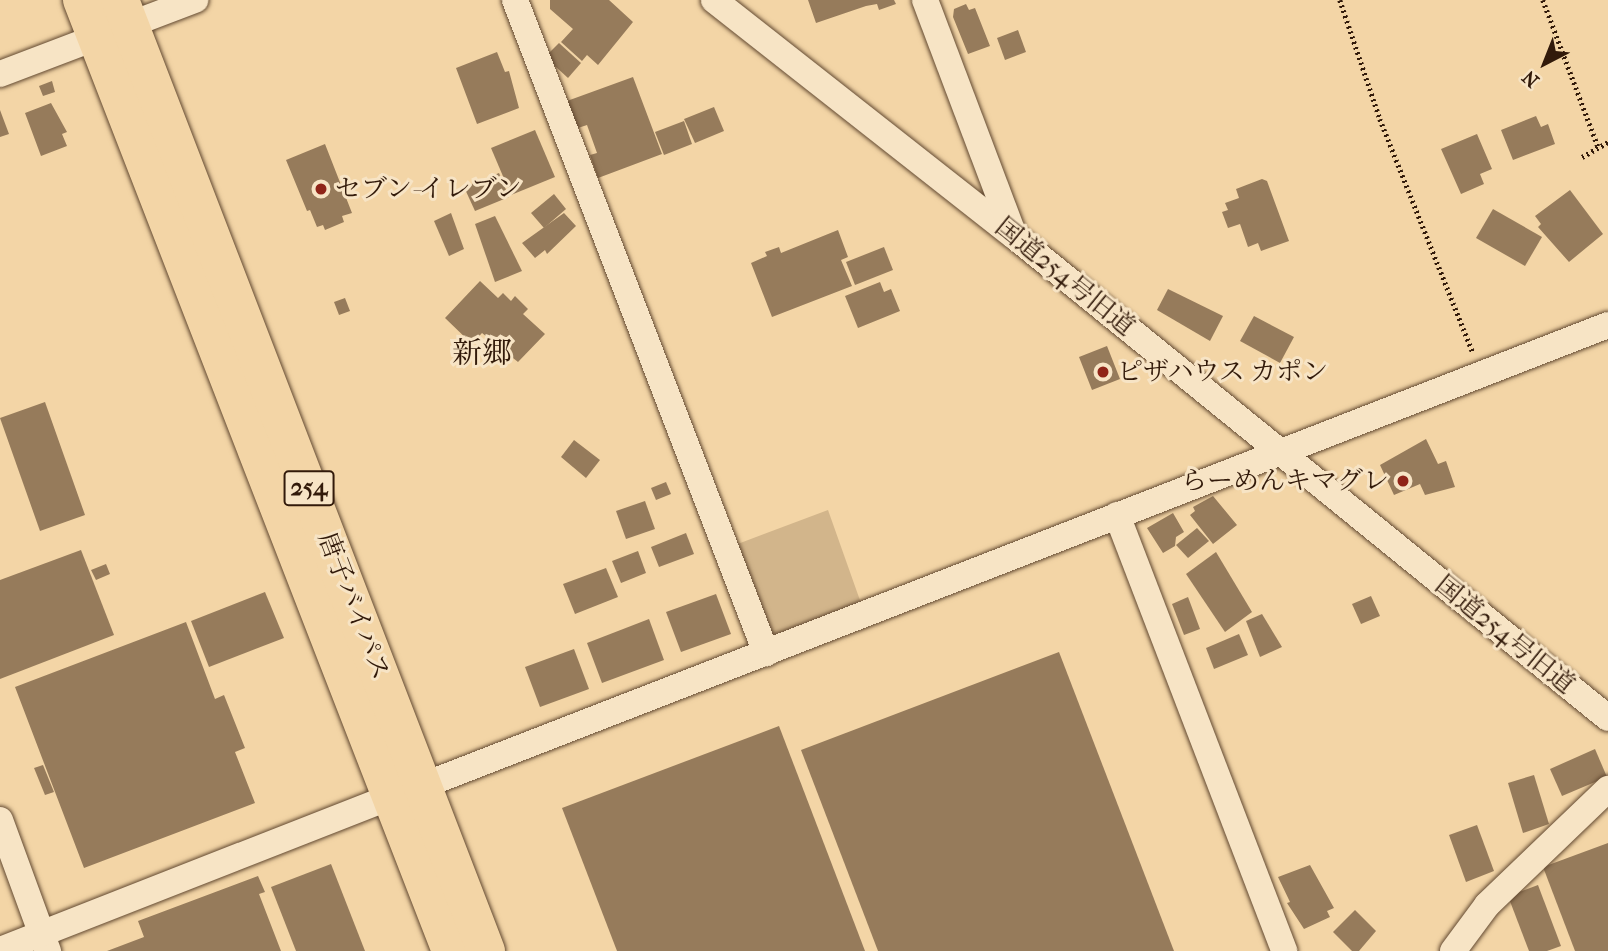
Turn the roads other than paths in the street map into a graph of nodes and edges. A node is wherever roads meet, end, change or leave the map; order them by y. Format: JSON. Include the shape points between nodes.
{"nodes":[{"id":1,"x":82,"y":0,"type":"edge"},
{"id":2,"x":195,"y":0,"type":"edge"},
{"id":3,"x":515,"y":0,"type":"edge"},
{"id":4,"x":714,"y":0,"type":"edge"},
{"id":5,"x":925,"y":0,"type":"edge"},
{"id":6,"x":115,"y":21,"type":"edge"},
{"id":7,"x":0,"y":74,"type":"edge"},
{"id":8,"x":1013,"y":235,"type":"junction"},
{"id":9,"x":1608,"y":325,"type":"edge"},
{"id":10,"x":1284,"y":455,"type":"junction"},
{"id":11,"x":1116,"y":515,"type":"junction"},
{"id":12,"x":766,"y":653,"type":"junction"},
{"id":13,"x":1608,"y":719,"type":"edge"},
{"id":14,"x":1608,"y":789,"type":"edge"},
{"id":15,"x":407,"y":792,"type":"junction"},
{"id":16,"x":0,"y":820,"type":"edge"},
{"id":17,"x":45,"y":942,"type":"edge"},
{"id":18,"x":0,"y":950,"type":"edge"},
{"id":19,"x":451,"y":951,"type":"edge"},
{"id":20,"x":486,"y":951,"type":"edge"},
{"id":21,"x":1284,"y":951,"type":"edge"},
{"id":22,"x":1453,"y":951,"type":"edge"}],
"edges":[{"from":1,"to":6,"type":"highway","number":"254"},
{"from":2,"to":6,"type":"street"},
{"from":3,"to":12,"type":"street"},
{"from":4,"to":8,"type":"street","name":"国道254号旧道"},
{"from":5,"to":8,"type":"street"},
{"from":6,"to":7,"type":"street"},
{"from":6,"to":15,"type":"highway","name":"唐子バイパス","number":"254"},
{"from":8,"to":10,"type":"street","name":"国道254号旧道"},
{"from":9,"to":10,"type":"street"},
{"from":10,"to":11,"type":"street"},
{"from":10,"to":13,"type":"street","name":"国道254号旧道"},
{"from":11,"to":12,"type":"street"},
{"from":11,"to":21,"type":"street"},
{"from":12,"to":15,"type":"street"},
{"from":14,"to":22,"type":"street","via":[[1487,905]]},
{"from":15,"to":17,"type":"street"},
{"from":15,"to":19,"type":"highway","name":"唐子バイパス","number":"254"},
{"from":15,"to":20,"type":"highway","name":"唐子バイパス","number":"254"},
{"from":16,"to":17,"type":"street"},
{"from":17,"to":18,"type":"street"}]}
